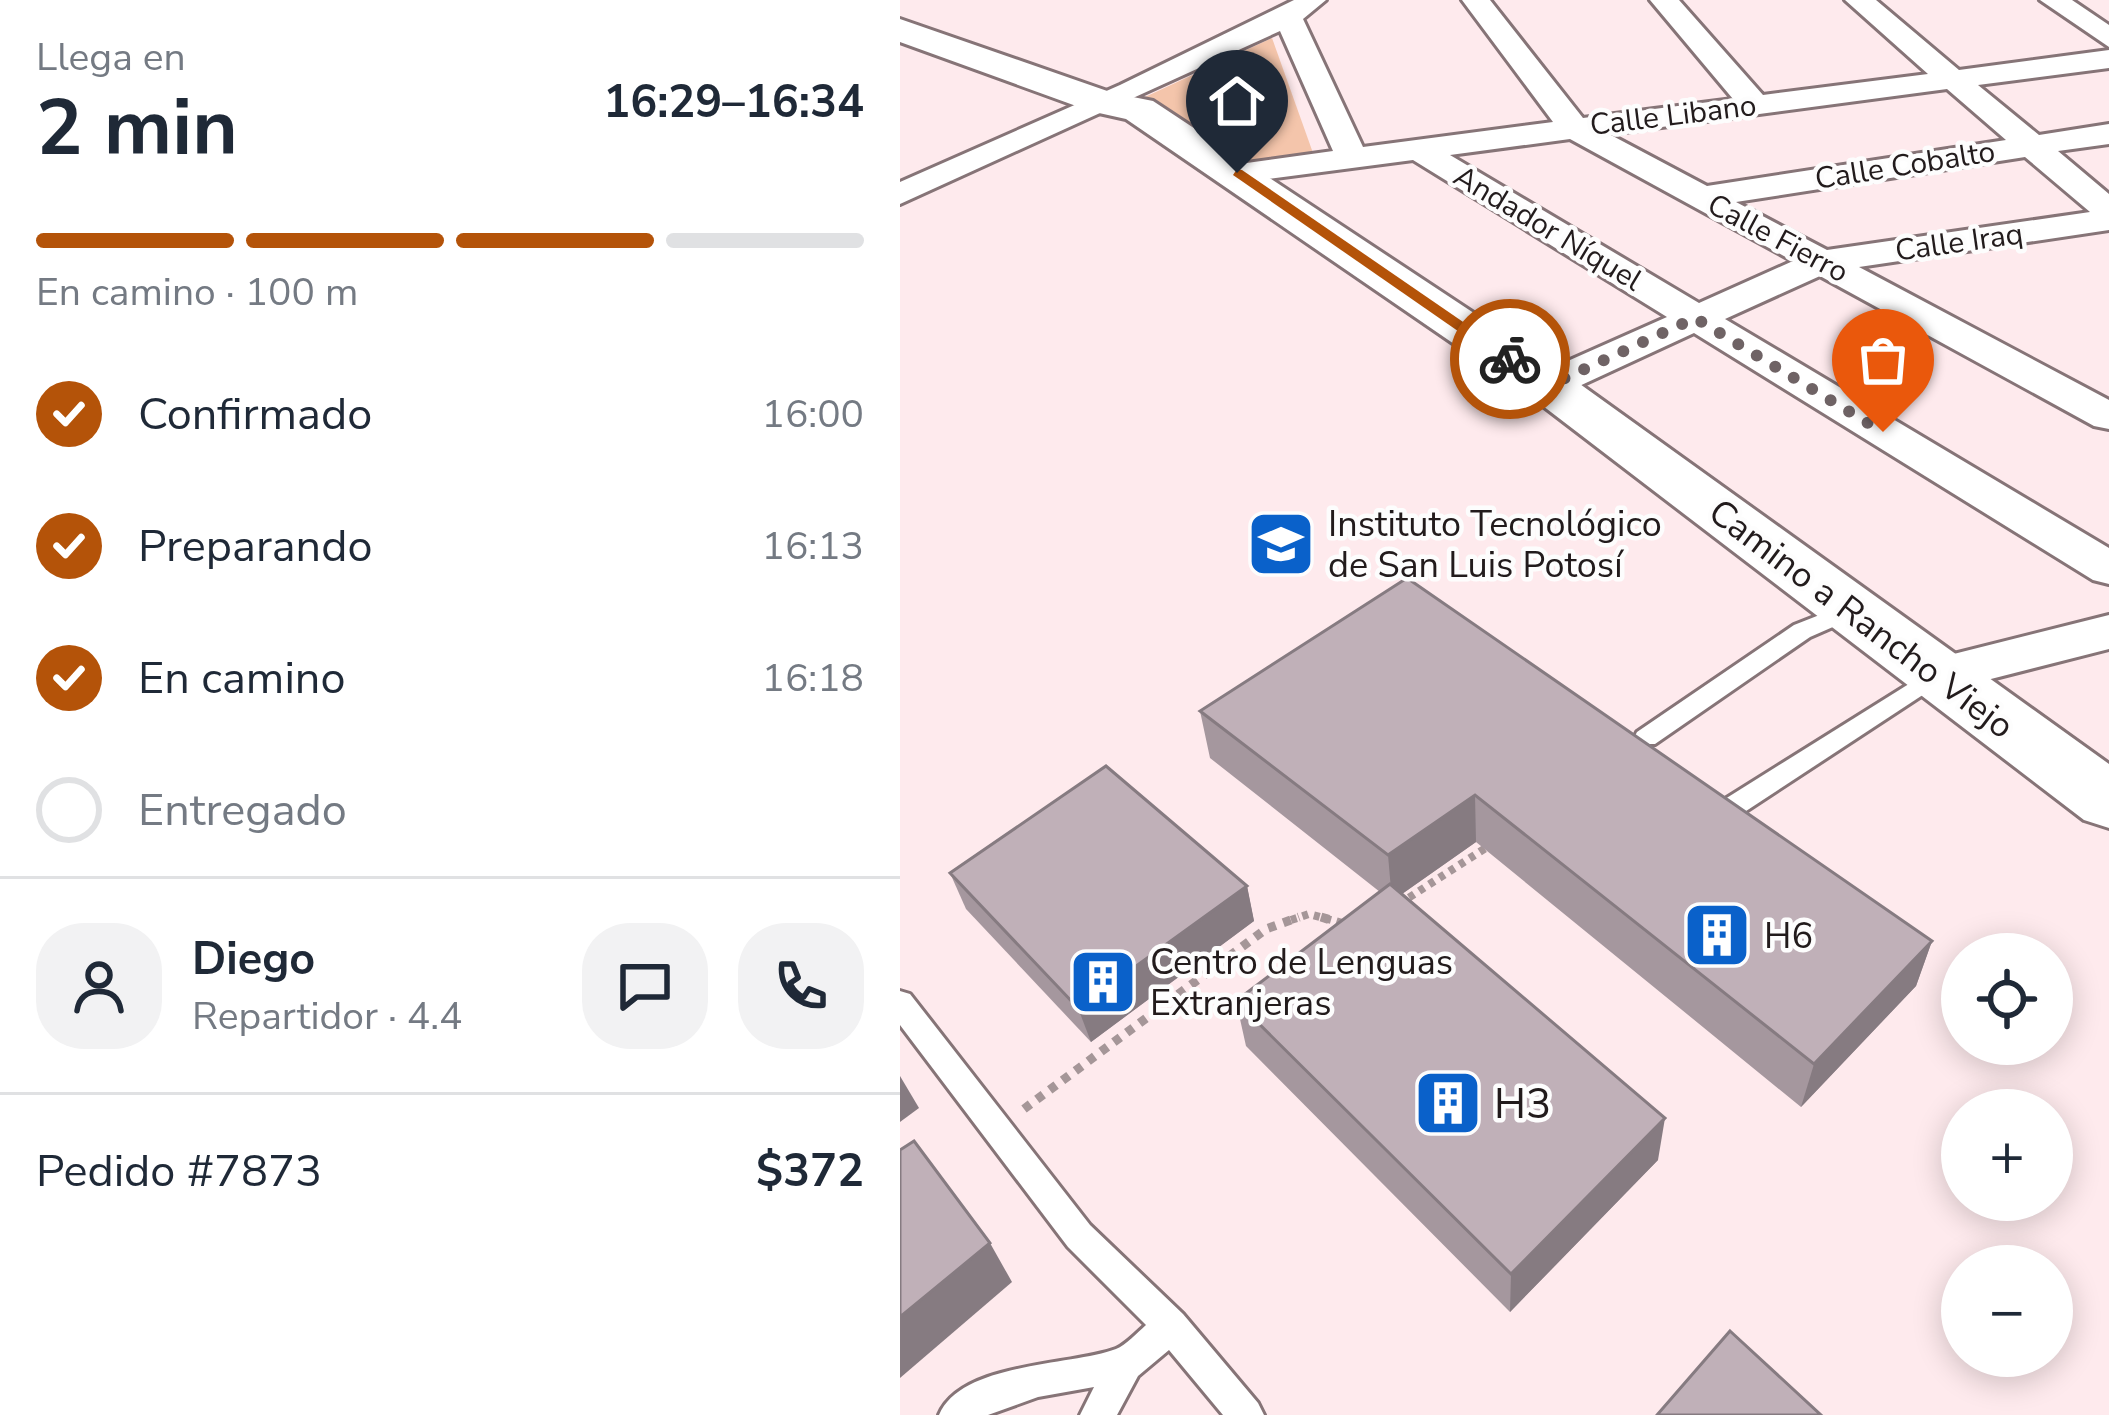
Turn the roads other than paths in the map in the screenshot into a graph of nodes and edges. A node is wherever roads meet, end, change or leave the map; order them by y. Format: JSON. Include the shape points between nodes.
{"nodes":[{"id":1,"x":1476,"y":0,"type":"edge"},
{"id":2,"x":1664,"y":0,"type":"edge"},
{"id":3,"x":1859,"y":0,"type":"edge"},
{"id":4,"x":2054,"y":0,"type":"edge"},
{"id":5,"x":900,"y":7,"type":"edge"},
{"id":6,"x":1300,"y":8,"type":"edge"},
{"id":7,"x":900,"y":30,"type":"edge"},
{"id":8,"x":2109,"y":38,"type":"edge"},
{"id":9,"x":2109,"y":59,"type":"edge"},
{"id":10,"x":1955,"y":79,"type":"junction"},
{"id":11,"x":1124,"y":101,"type":"junction"},
{"id":12,"x":1755,"y":105,"type":"junction"},
{"id":13,"x":1574,"y":128,"type":"junction"},
{"id":14,"x":2109,"y":134,"type":"edge"},
{"id":15,"x":2032,"y":145,"type":"junction"},
{"id":16,"x":1418,"y":149,"type":"junction"},
{"id":17,"x":1352,"y":158,"type":"junction"},
{"id":18,"x":1237,"y":173,"type":"junction"},
{"id":19,"x":900,"y":194,"type":"edge"},
{"id":20,"x":1702,"y":197,"type":"junction"},
{"id":21,"x":2109,"y":211,"type":"edge"},
{"id":22,"x":2109,"y":220,"type":"edge"},
{"id":23,"x":1821,"y":262,"type":"junction"},
{"id":24,"x":1695,"y":318,"type":"junction"},
{"id":25,"x":1548,"y":386,"type":"junction"},
{"id":26,"x":2109,"y":417,"type":"edge"},
{"id":27,"x":2109,"y":569,"type":"edge"},
{"id":28,"x":1852,"y":610,"type":"junction"},
{"id":29,"x":2109,"y":632,"type":"edge"},
{"id":30,"x":1936,"y":675,"type":"junction"},
{"id":31,"x":1646,"y":738,"type":"edge"},
{"id":32,"x":2109,"y":802,"type":"edge"},
{"id":33,"x":1734,"y":806,"type":"edge"},
{"id":34,"x":900,"y":1003,"type":"edge"},
{"id":35,"x":1171,"y":1326,"type":"junction"},
{"id":36,"x":1126,"y":1364,"type":"junction"},
{"id":37,"x":957,"y":1415,"type":"edge"},
{"id":38,"x":1098,"y":1415,"type":"edge"},
{"id":39,"x":1246,"y":1415,"type":"edge"}],
"edges":[{"from":1,"to":13,"type":"street"},
{"from":2,"to":12,"type":"street"},
{"from":3,"to":10,"type":"street"},
{"from":4,"to":8,"type":"street"},
{"from":5,"to":11,"type":"street"},
{"from":6,"to":11,"type":"street"},
{"from":6,"to":17,"type":"street"},
{"from":7,"to":11,"type":"street"},
{"from":9,"to":10,"type":"street","name":"Calle Libano"},
{"from":10,"to":12,"type":"street","name":"Calle Libano"},
{"from":10,"to":15,"type":"street"},
{"from":11,"to":18,"type":"street","name":"Camino a Rancho Viejo"},
{"from":11,"to":19,"type":"street"},
{"from":12,"to":13,"type":"street","name":"Calle Libano"},
{"from":13,"to":16,"type":"street","name":"Calle Libano"},
{"from":13,"to":20,"type":"street","name":"Calle Fierro"},
{"from":14,"to":15,"type":"street","name":"Calle Cobalto"},
{"from":15,"to":20,"type":"street","name":"Calle Cobalto"},
{"from":15,"to":21,"type":"street"},
{"from":16,"to":17,"type":"street","name":"Calle Libano"},
{"from":16,"to":24,"type":"street","name":"Andador Níquel"},
{"from":17,"to":18,"type":"street","name":"Calle Libano"},
{"from":18,"to":25,"type":"street","name":"Camino a Rancho Viejo"},
{"from":20,"to":23,"type":"street","name":"Calle Fierro"},
{"from":22,"to":23,"type":"street","name":"Calle Iraq"},
{"from":23,"to":24,"type":"street","name":"Calle Iraq"},
{"from":23,"to":26,"type":"street","name":"Calle Fierro"},
{"from":24,"to":25,"type":"street","name":"Calle Iraq"},
{"from":24,"to":27,"type":"street","name":"Andador Níquel"},
{"from":25,"to":28,"type":"street","name":"Camino a Rancho Viejo"},
{"from":28,"to":30,"type":"street","name":"Camino a Rancho Viejo"},
{"from":28,"to":31,"type":"lane","via":[[1802,631]]},
{"from":29,"to":30,"type":"street"},
{"from":30,"to":32,"type":"street","name":"Camino a Rancho Viejo"},
{"from":30,"to":33,"type":"lane"},
{"from":34,"to":35,"type":"lane","via":[[1079,1236]]},
{"from":35,"to":36,"type":"lane"},
{"from":35,"to":39,"type":"lane"},
{"from":36,"to":37,"type":"lane","via":[[1013,1387]]},
{"from":36,"to":38,"type":"lane"}]}
